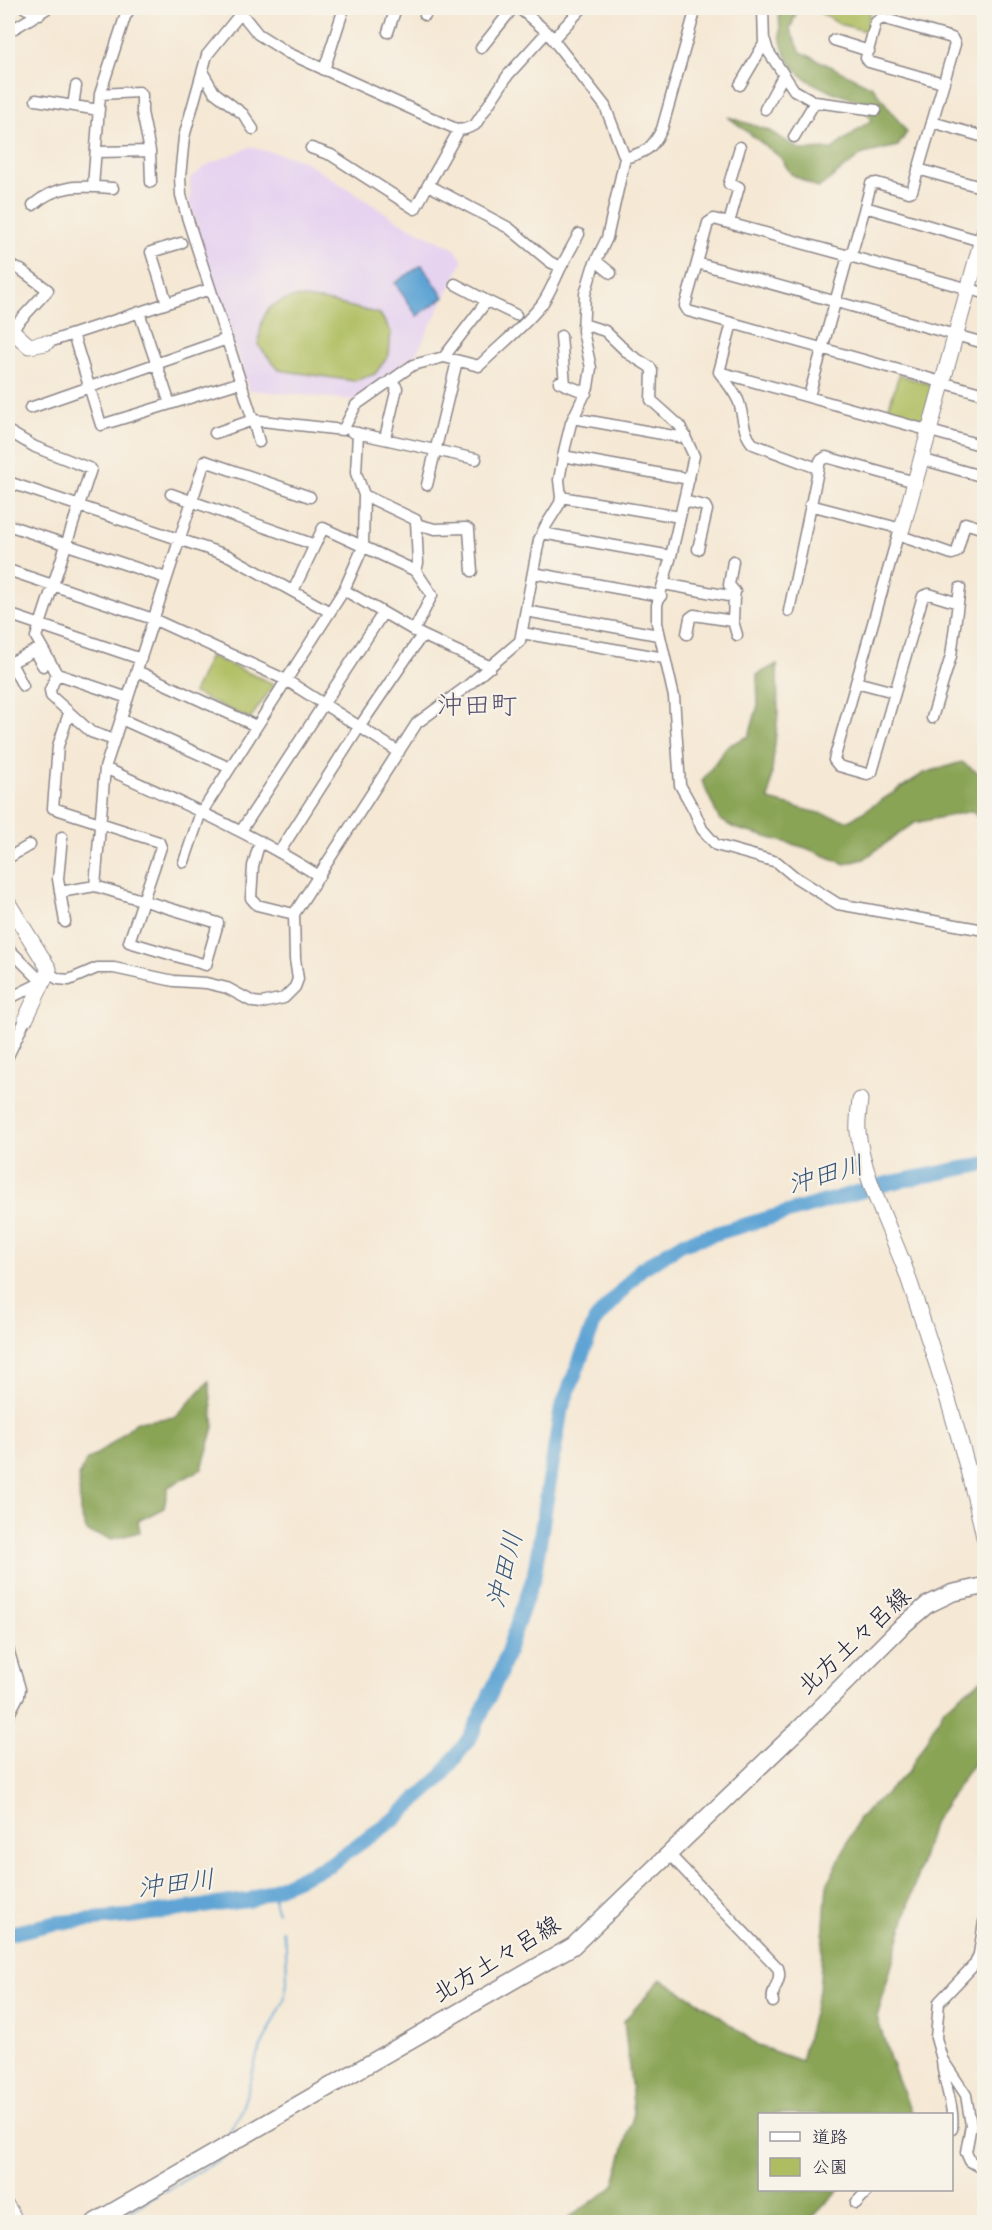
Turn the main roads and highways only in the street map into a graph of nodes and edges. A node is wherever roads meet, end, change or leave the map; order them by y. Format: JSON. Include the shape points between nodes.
{"nodes":[{"id":1,"x":984,"y":1586,"type":"edge"},
{"id":2,"x":94,"y":2223,"type":"edge"}],
"edges":[{"from":1,"to":2,"type":"main road","name":"北方土々呂線","via":[[952,1593],[927,1605],[900,1628],[573,1946]]}]}
